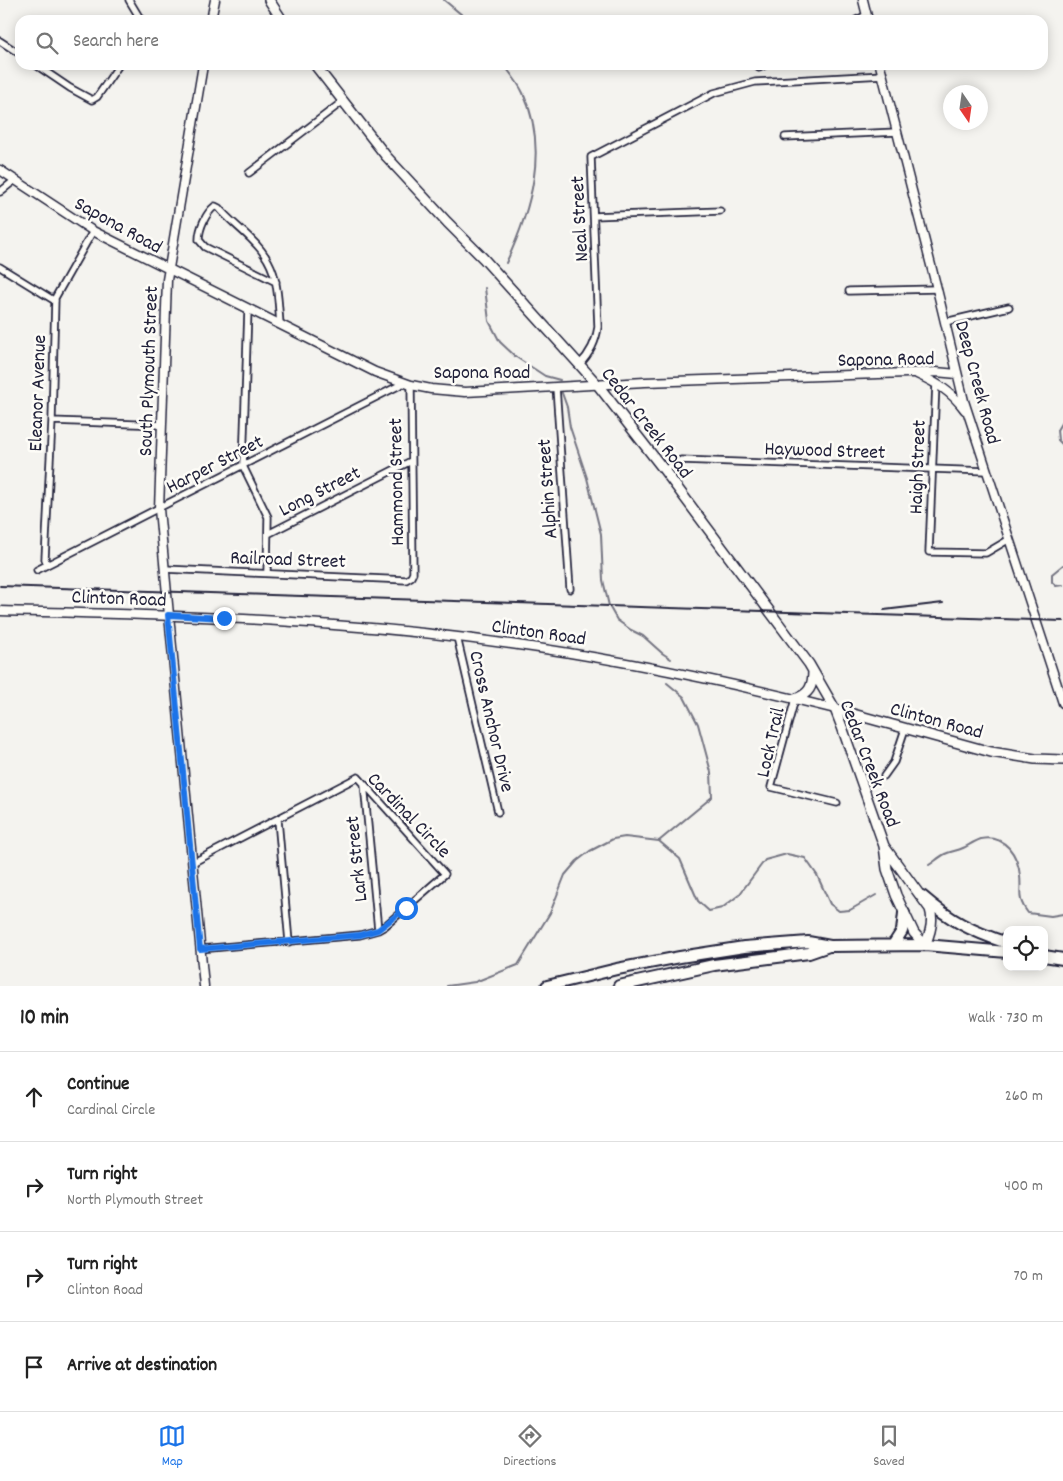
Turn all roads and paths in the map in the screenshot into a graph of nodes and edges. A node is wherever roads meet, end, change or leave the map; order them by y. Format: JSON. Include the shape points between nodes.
{"nodes":[{"id":1,"x":129,"y":0,"type":"edge"},
{"id":2,"x":215,"y":0,"type":"edge"},
{"id":3,"x":269,"y":0,"type":"edge"},
{"id":4,"x":863,"y":0,"type":"edge"},
{"id":5,"x":138,"y":15,"type":"edge"},
{"id":6,"x":212,"y":15,"type":"edge"},
{"id":7,"x":279,"y":15,"type":"edge"},
{"id":8,"x":867,"y":15,"type":"edge"},
{"id":9,"x":0,"y":41,"type":"edge"},
{"id":10,"x":15,"y":51,"type":"edge"},
{"id":11,"x":43,"y":70,"type":"edge"},
{"id":12,"x":116,"y":70,"type":"edge"},
{"id":13,"x":202,"y":70,"type":"edge"},
{"id":14,"x":319,"y":70,"type":"edge"},
{"id":15,"x":882,"y":70,"type":"edge"},
{"id":16,"x":883,"y":75,"type":"junction"},
{"id":17,"x":342,"y":102,"type":"junction"},
{"id":18,"x":898,"y":132,"type":"junction"},
{"id":19,"x":784,"y":137,"type":"dead end"},
{"id":20,"x":0,"y":170,"type":"edge"},
{"id":21,"x":249,"y":173,"type":"dead end"},
{"id":22,"x":15,"y":180,"type":"junction"},
{"id":23,"x":0,"y":192,"type":"edge"},
{"id":24,"x":720,"y":211,"type":"dead end"},
{"id":25,"x":594,"y":216,"type":"junction"},
{"id":26,"x":93,"y":231,"type":"junction"},
{"id":27,"x":0,"y":267,"type":"edge"},
{"id":28,"x":168,"y":269,"type":"junction"},
{"id":29,"x":276,"y":282,"type":"junction"},
{"id":30,"x":937,"y":289,"type":"junction"},
{"id":31,"x":849,"y":291,"type":"dead end"},
{"id":32,"x":54,"y":301,"type":"junction"},
{"id":33,"x":1009,"y":307,"type":"dead end"},
{"id":34,"x":248,"y":309,"type":"junction"},
{"id":35,"x":945,"y":322,"type":"junction"},
{"id":36,"x":280,"y":324,"type":"junction"},
{"id":37,"x":579,"y":365,"type":"junction"},
{"id":38,"x":915,"y":373,"type":"junction"},
{"id":39,"x":957,"y":374,"type":"junction"},
{"id":40,"x":936,"y":383,"type":"junction"},
{"id":41,"x":408,"y":384,"type":"junction"},
{"id":42,"x":597,"y":384,"type":"junction"},
{"id":43,"x":556,"y":387,"type":"junction"},
{"id":44,"x":969,"y":415,"type":"junction"},
{"id":45,"x":52,"y":421,"type":"junction"},
{"id":46,"x":162,"y":425,"type":"junction"},
{"id":47,"x":411,"y":461,"type":"junction"},
{"id":48,"x":243,"y":466,"type":"junction"},
{"id":49,"x":664,"y":470,"type":"junction"},
{"id":50,"x":932,"y":470,"type":"junction"},
{"id":51,"x":987,"y":471,"type":"junction"},
{"id":52,"x":159,"y":509,"type":"junction"},
{"id":53,"x":268,"y":534,"type":"junction"},
{"id":54,"x":1008,"y":540,"type":"junction"},
{"id":55,"x":47,"y":564,"type":"junction"},
{"id":56,"x":164,"y":569,"type":"junction"},
{"id":57,"x":37,"y":570,"type":"dead end"},
{"id":58,"x":267,"y":573,"type":"junction"},
{"id":59,"x":411,"y":578,"type":"joint"},
{"id":60,"x":570,"y":589,"type":"dead end"},
{"id":61,"x":0,"y":611,"type":"edge"},
{"id":62,"x":168,"y":615,"type":"junction"},
{"id":63,"x":456,"y":637,"type":"junction"},
{"id":64,"x":813,"y":671,"type":"junction"},
{"id":65,"x":795,"y":699,"type":"junction"},
{"id":66,"x":1063,"y":703,"type":"edge"},
{"id":67,"x":834,"y":709,"type":"junction"},
{"id":68,"x":905,"y":729,"type":"junction"},
{"id":69,"x":1063,"y":760,"type":"edge"},
{"id":70,"x":884,"y":776,"type":"dead end"},
{"id":71,"x":364,"y":784,"type":"junction"},
{"id":72,"x":837,"y":802,"type":"dead end"},
{"id":73,"x":498,"y":812,"type":"dead end"},
{"id":74,"x":278,"y":820,"type":"junction"},
{"id":75,"x":884,"y":846,"type":"junction"},
{"id":76,"x":192,"y":863,"type":"junction"},
{"id":77,"x":922,"y":896,"type":"junction"},
{"id":78,"x":904,"y":912,"type":"junction"},
{"id":79,"x":378,"y":930,"type":"junction"},
{"id":80,"x":289,"y":942,"type":"junction"},
{"id":81,"x":1003,"y":942,"type":"edge"},
{"id":82,"x":893,"y":945,"type":"junction"},
{"id":83,"x":925,"y":945,"type":"junction"},
{"id":84,"x":830,"y":946,"type":"junction"},
{"id":85,"x":200,"y":949,"type":"junction"},
{"id":86,"x":1003,"y":952,"type":"edge"},
{"id":87,"x":1048,"y":956,"type":"edge"},
{"id":88,"x":1063,"y":959,"type":"edge"},
{"id":89,"x":204,"y":986,"type":"edge"},
{"id":90,"x":547,"y":986,"type":"edge"},
{"id":91,"x":619,"y":986,"type":"edge"}],
"edges":[{"from":1,"to":5,"type":"street"},
{"from":2,"to":6,"type":"street"},
{"from":3,"to":7,"type":"main road"},
{"from":4,"to":8,"type":"street"},
{"from":9,"to":10,"type":"street"},
{"from":11,"to":12,"type":"street","via":[[92,100],[97,98]]},
{"from":13,"to":28,"type":"street","name":"South Plymouth Street"},
{"from":14,"to":17,"type":"main road","name":"Cedar Creek Road"},
{"from":15,"to":16,"type":"street","name":"Deep Creek Road"},
{"from":16,"to":18,"type":"street","name":"Deep Creek Road"},
{"from":16,"to":25,"type":"street","name":"Neal Street","via":[[755,82],[714,93],[591,157]]},
{"from":17,"to":21,"type":"street"},
{"from":17,"to":37,"type":"main road","name":"Cedar Creek Road","via":[[390,160]]},
{"from":18,"to":19,"type":"street"},
{"from":18,"to":30,"type":"street","name":"Deep Creek Road"},
{"from":20,"to":22,"type":"street","name":"Sapona Road"},
{"from":22,"to":23,"type":"street"},
{"from":22,"to":26,"type":"street","name":"Sapona Road"},
{"from":24,"to":25,"type":"street"},
{"from":25,"to":37,"type":"street","name":"Neal Street","via":[[598,327],[594,346]]},
{"from":26,"to":28,"type":"street","name":"Sapona Road"},
{"from":26,"to":32,"type":"street","name":"Eleanor Avenue"},
{"from":27,"to":32,"type":"street"},
{"from":28,"to":34,"type":"street","name":"Sapona Road"},
{"from":28,"to":46,"type":"street","name":"South Plymouth Street"},
{"from":29,"to":29,"type":"street","via":[[272,265],[252,240],[219,208],[211,209],[199,231],[199,240],[205,247]]},
{"from":29,"to":36,"type":"street"},
{"from":30,"to":31,"type":"street"},
{"from":30,"to":35,"type":"street","name":"Deep Creek Road"},
{"from":32,"to":45,"type":"street","name":"Eleanor Avenue"},
{"from":33,"to":35,"type":"street"},
{"from":34,"to":36,"type":"street","name":"Sapona Road"},
{"from":34,"to":48,"type":"street"},
{"from":35,"to":39,"type":"street","name":"Deep Creek Road"},
{"from":36,"to":41,"type":"street","name":"Sapona Road","via":[[375,372]]},
{"from":37,"to":42,"type":"main road","name":"Cedar Creek Road"},
{"from":38,"to":39,"type":"street","name":"Sapona Road"},
{"from":38,"to":40,"type":"street"},
{"from":38,"to":42,"type":"street","name":"Sapona Road"},
{"from":39,"to":44,"type":"street","name":"Deep Creek Road"},
{"from":40,"to":44,"type":"street","via":[[949,392]]},
{"from":40,"to":50,"type":"street","name":"Haigh Street"},
{"from":41,"to":43,"type":"street","name":"Sapona Road","via":[[465,392]]},
{"from":41,"to":47,"type":"street","name":"Hammond Street"},
{"from":41,"to":48,"type":"street","name":"Harper Street"},
{"from":42,"to":43,"type":"street","name":"Sapona Road"},
{"from":42,"to":49,"type":"main road","name":"Cedar Creek Road"},
{"from":43,"to":60,"type":"street","name":"Alphin Street"},
{"from":44,"to":51,"type":"street","name":"Deep Creek Road"},
{"from":45,"to":46,"type":"street"},
{"from":45,"to":55,"type":"street","name":"Eleanor Avenue"},
{"from":46,"to":52,"type":"street","name":"South Plymouth Street"},
{"from":47,"to":53,"type":"street","name":"Long Street"},
{"from":47,"to":59,"type":"street","name":"Hammond Street"},
{"from":48,"to":52,"type":"street","name":"Harper Street"},
{"from":48,"to":53,"type":"street","via":[[268,517]]},
{"from":49,"to":50,"type":"street","name":"Haywood Street","via":[[681,460]]},
{"from":49,"to":64,"type":"main road","name":"Cedar Creek Road"},
{"from":50,"to":51,"type":"street","name":"Haywood Street"},
{"from":50,"to":54,"type":"street","name":"Haigh Street","via":[[930,552],[986,553]]},
{"from":51,"to":54,"type":"street","name":"Deep Creek Road"},
{"from":52,"to":55,"type":"street","name":"Harper Street"},
{"from":52,"to":56,"type":"street","name":"South Plymouth Street"},
{"from":53,"to":58,"type":"street"},
{"from":54,"to":66,"type":"street","name":"Deep Creek Road"},
{"from":55,"to":57,"type":"street","name":"Harper Street"},
{"from":56,"to":58,"type":"street","name":"Railroad Street"},
{"from":56,"to":62,"type":"street","name":"South Plymouth Street"},
{"from":58,"to":59,"type":"street","name":"Railroad Street"},
{"from":61,"to":62,"type":"street","name":"Clinton Road"},
{"from":62,"to":63,"type":"street","name":"Clinton Road","via":[[335,625]]},
{"from":62,"to":76,"type":"street","name":"South Plymouth Street"},
{"from":63,"to":65,"type":"street","name":"Clinton Road","via":[[629,663]]},
{"from":63,"to":73,"type":"street","name":"Cross Anchor Drive"},
{"from":64,"to":65,"type":"main road","via":[[811,689]]},
{"from":64,"to":67,"type":"main road","name":"Cedar Creek Road"},
{"from":65,"to":67,"type":"street","name":"Clinton Road"},
{"from":65,"to":72,"type":"street","name":"Lock Trail","via":[[771,787]]},
{"from":67,"to":68,"type":"main road","name":"Clinton Road"},
{"from":67,"to":75,"type":"main road","name":"Cedar Creek Road"},
{"from":68,"to":69,"type":"main road","name":"Clinton Road","via":[[1004,755]]},
{"from":68,"to":70,"type":"street","via":[[894,762]]},
{"from":71,"to":74,"type":"street","name":"Cardinal Circle","via":[[358,778]]},
{"from":71,"to":79,"type":"street","name":"Lark Street"},
{"from":71,"to":79,"type":"street","name":"Cardinal Circle","via":[[445,874]]},
{"from":74,"to":76,"type":"street","name":"Cardinal Circle"},
{"from":74,"to":80,"type":"street"},
{"from":75,"to":77,"type":"main road","name":"Cedar Creek Road"},
{"from":75,"to":78,"type":"main road","name":"Cedar Creek Road","via":[[887,869]]},
{"from":76,"to":85,"type":"street","name":"South Plymouth Street"},
{"from":77,"to":81,"type":"highway","via":[[942,914],[964,927]]},
{"from":77,"to":83,"type":"main road","name":"Cedar Creek Road","via":[[932,916],[930,936]]},
{"from":78,"to":82,"type":"highway","via":[[902,931]]},
{"from":78,"to":83,"type":"main road","name":"Cedar Creek Road","via":[[914,933]]},
{"from":79,"to":80,"type":"street","name":"Cardinal Circle","via":[[360,935]]},
{"from":80,"to":85,"type":"street","name":"Cardinal Circle"},
{"from":82,"to":83,"type":"highway"},
{"from":82,"to":84,"type":"highway"},
{"from":83,"to":86,"type":"highway"},
{"from":84,"to":90,"type":"highway","via":[[808,942],[712,952],[648,962]]},
{"from":84,"to":91,"type":"highway","via":[[809,953],[714,965]]},
{"from":85,"to":89,"type":"street","name":"South Plymouth Street"},
{"from":87,"to":88,"type":"highway"}]}
